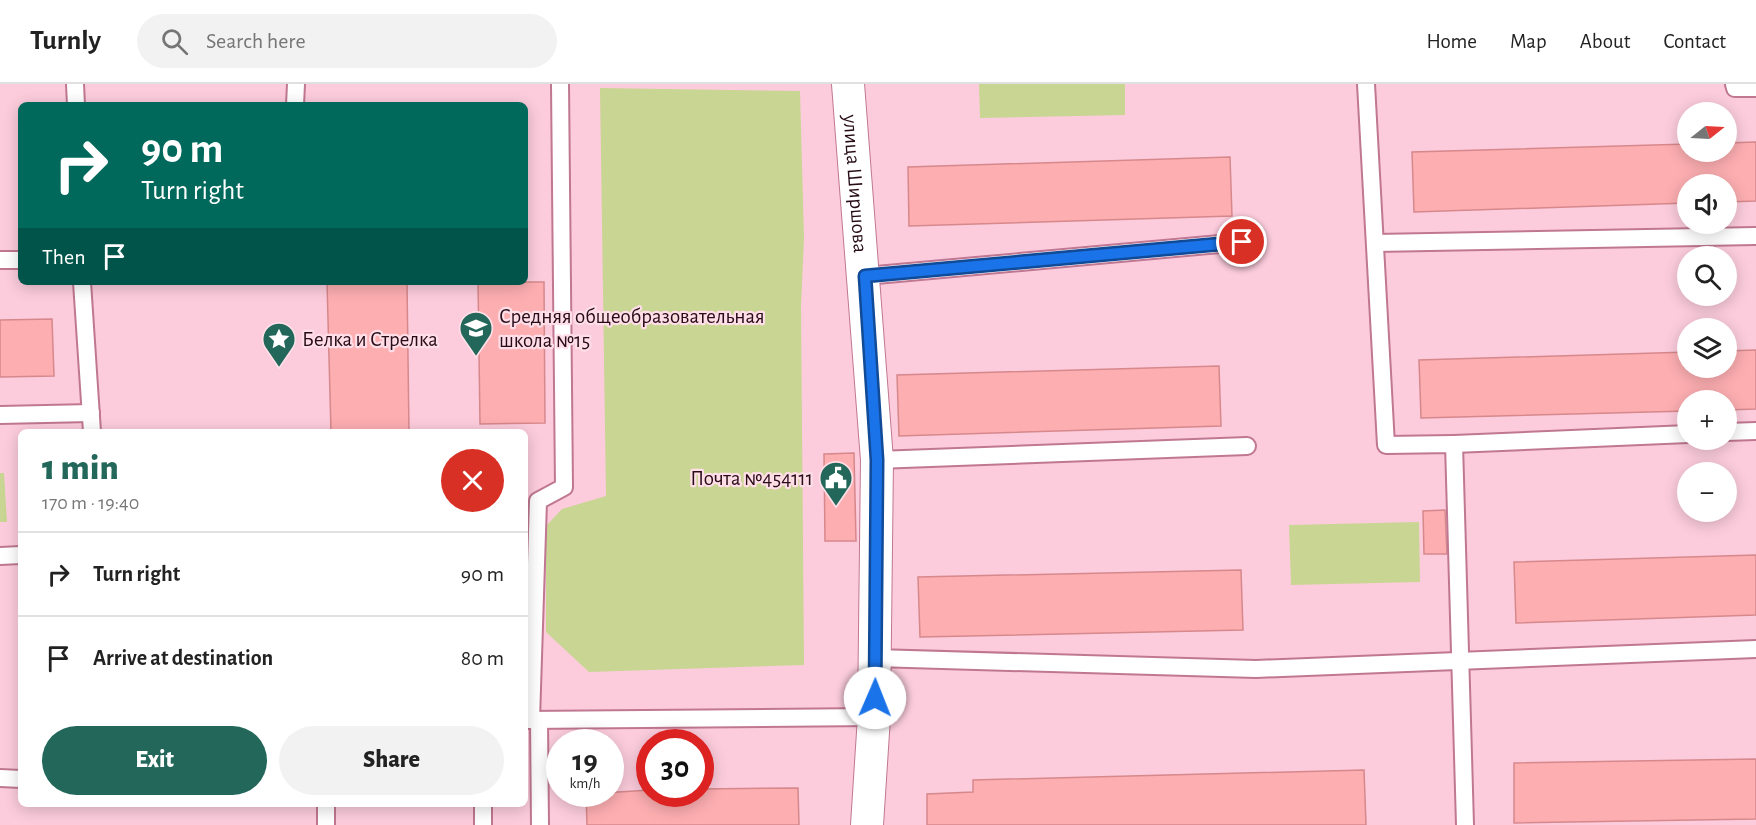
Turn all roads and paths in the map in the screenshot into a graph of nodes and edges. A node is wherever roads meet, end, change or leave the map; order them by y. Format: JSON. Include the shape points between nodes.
{"nodes":[{"id":1,"x":75,"y":84,"type":"edge"},
{"id":2,"x":296,"y":84,"type":"edge"},
{"id":3,"x":560,"y":84,"type":"edge"},
{"id":4,"x":848,"y":84,"type":"edge"},
{"id":5,"x":1366,"y":84,"type":"edge"},
{"id":6,"x":1734,"y":84,"type":"edge"},
{"id":7,"x":1756,"y":88,"type":"edge"},
{"id":8,"x":76,"y":102,"type":"edge"},
{"id":9,"x":296,"y":102,"type":"edge"},
{"id":10,"x":1756,"y":236,"type":"edge"},
{"id":11,"x":1242,"y":242,"type":"dead end"},
{"id":12,"x":1375,"y":243,"type":"junction"},
{"id":13,"x":0,"y":260,"type":"edge"},
{"id":14,"x":18,"y":260,"type":"edge"},
{"id":15,"x":865,"y":276,"type":"junction"},
{"id":16,"x":82,"y":285,"type":"edge"},
{"id":17,"x":91,"y":413,"type":"junction"},
{"id":18,"x":0,"y":415,"type":"edge"},
{"id":19,"x":92,"y":429,"type":"edge"},
{"id":20,"x":1756,"y":431,"type":"edge"},
{"id":21,"x":1737,"y":432,"type":"edge"},
{"id":22,"x":1677,"y":434,"type":"edge"},
{"id":23,"x":1454,"y":444,"type":"junction"},
{"id":24,"x":1247,"y":446,"type":"dead end"},
{"id":25,"x":877,"y":460,"type":"junction"},
{"id":26,"x":18,"y":555,"type":"edge"},
{"id":27,"x":0,"y":556,"type":"edge"},
{"id":28,"x":1756,"y":649,"type":"edge"},
{"id":29,"x":875,"y":658,"type":"junction"},
{"id":30,"x":1459,"y":660,"type":"junction"},
{"id":31,"x":874,"y":717,"type":"junction"},
{"id":32,"x":532,"y":720,"type":"edge"},
{"id":33,"x":0,"y":778,"type":"edge"},
{"id":34,"x":18,"y":778,"type":"edge"},
{"id":35,"x":326,"y":807,"type":"edge"},
{"id":36,"x":483,"y":807,"type":"edge"},
{"id":37,"x":326,"y":825,"type":"edge"},
{"id":38,"x":483,"y":825,"type":"edge"},
{"id":39,"x":540,"y":825,"type":"edge"},
{"id":40,"x":867,"y":825,"type":"edge"},
{"id":41,"x":1465,"y":825,"type":"edge"}],
"edges":[{"from":1,"to":8,"type":"lane"},
{"from":2,"to":9,"type":"lane"},
{"from":3,"to":32,"type":"lane","via":[[564,487],[538,501]]},
{"from":4,"to":15,"type":"street","name":"улица Ширшова"},
{"from":5,"to":12,"type":"lane"},
{"from":6,"to":7,"type":"lane","via":[[1735,88]]},
{"from":10,"to":12,"type":"lane"},
{"from":11,"to":15,"type":"lane"},
{"from":12,"to":23,"type":"lane","via":[[1386,445]]},
{"from":13,"to":14,"type":"lane"},
{"from":15,"to":25,"type":"street","name":"улица Ширшова"},
{"from":16,"to":17,"type":"lane"},
{"from":17,"to":18,"type":"lane"},
{"from":17,"to":19,"type":"lane"},
{"from":20,"to":21,"type":"lane"},
{"from":22,"to":23,"type":"lane"},
{"from":23,"to":30,"type":"lane"},
{"from":24,"to":25,"type":"lane"},
{"from":25,"to":29,"type":"street","name":"улица Ширшова"},
{"from":26,"to":27,"type":"lane"},
{"from":28,"to":30,"type":"lane"},
{"from":29,"to":30,"type":"lane","via":[[1256,669]]},
{"from":29,"to":31,"type":"street","name":"улица Ширшова"},
{"from":30,"to":41,"type":"lane"},
{"from":31,"to":32,"type":"lane"},
{"from":31,"to":40,"type":"street","name":"улица Ширшова"},
{"from":32,"to":39,"type":"lane"},
{"from":33,"to":34,"type":"lane"},
{"from":35,"to":37,"type":"lane"},
{"from":36,"to":38,"type":"lane"}]}
